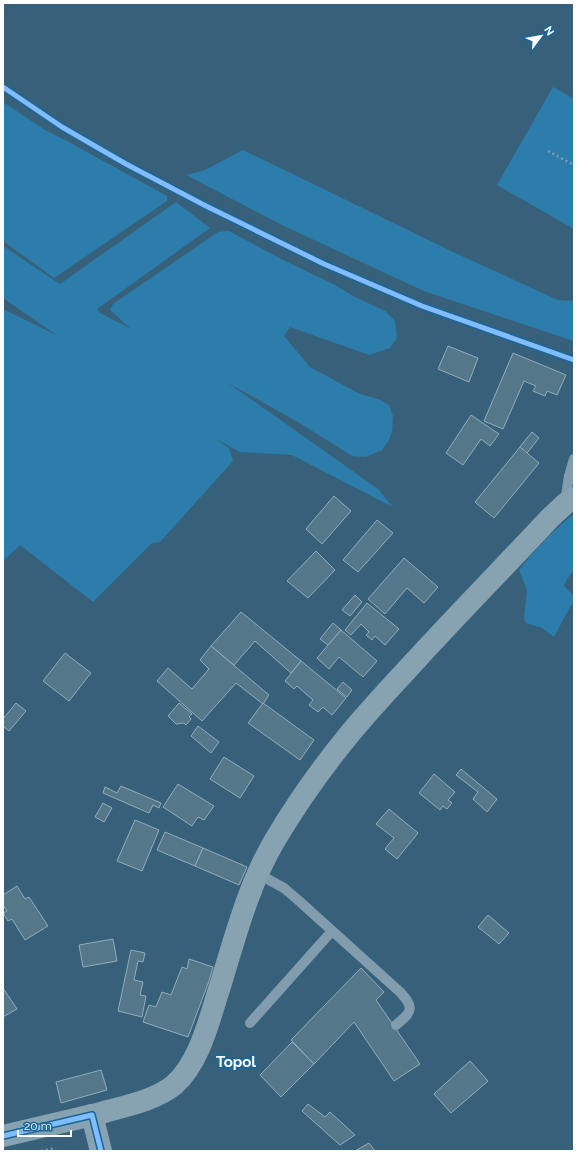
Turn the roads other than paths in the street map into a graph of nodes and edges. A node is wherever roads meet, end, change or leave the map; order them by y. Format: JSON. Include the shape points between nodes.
{"nodes":[{"id":1,"x":574,"y":459,"type":"edge"},
{"id":2,"x":570,"y":501,"type":"edge"},
{"id":3,"x":258,"y":874,"type":"junction"},
{"id":4,"x":332,"y":931,"type":"junction"},
{"id":5,"x":250,"y":1023,"type":"dead end"},
{"id":6,"x":396,"y":1025,"type":"dead end"},
{"id":7,"x":92,"y":1115,"type":"junction"},
{"id":8,"x":3,"y":1136,"type":"edge"},
{"id":9,"x":101,"y":1151,"type":"edge"}],
"edges":[{"from":1,"to":2,"type":"lane","via":[[569,476]]},
{"from":2,"to":3,"type":"main road","via":[[451,622],[348,735],[289,818]]},
{"from":3,"to":4,"type":"lane","via":[[284,888]]},
{"from":3,"to":7,"type":"main road","via":[[207,1027],[193,1061],[174,1085],[156,1095]]},
{"from":4,"to":5,"type":"lane"},
{"from":4,"to":6,"type":"lane","via":[[407,999],[410,1004],[408,1014]]},
{"from":7,"to":8,"type":"main road"},
{"from":7,"to":9,"type":"main road"}]}
